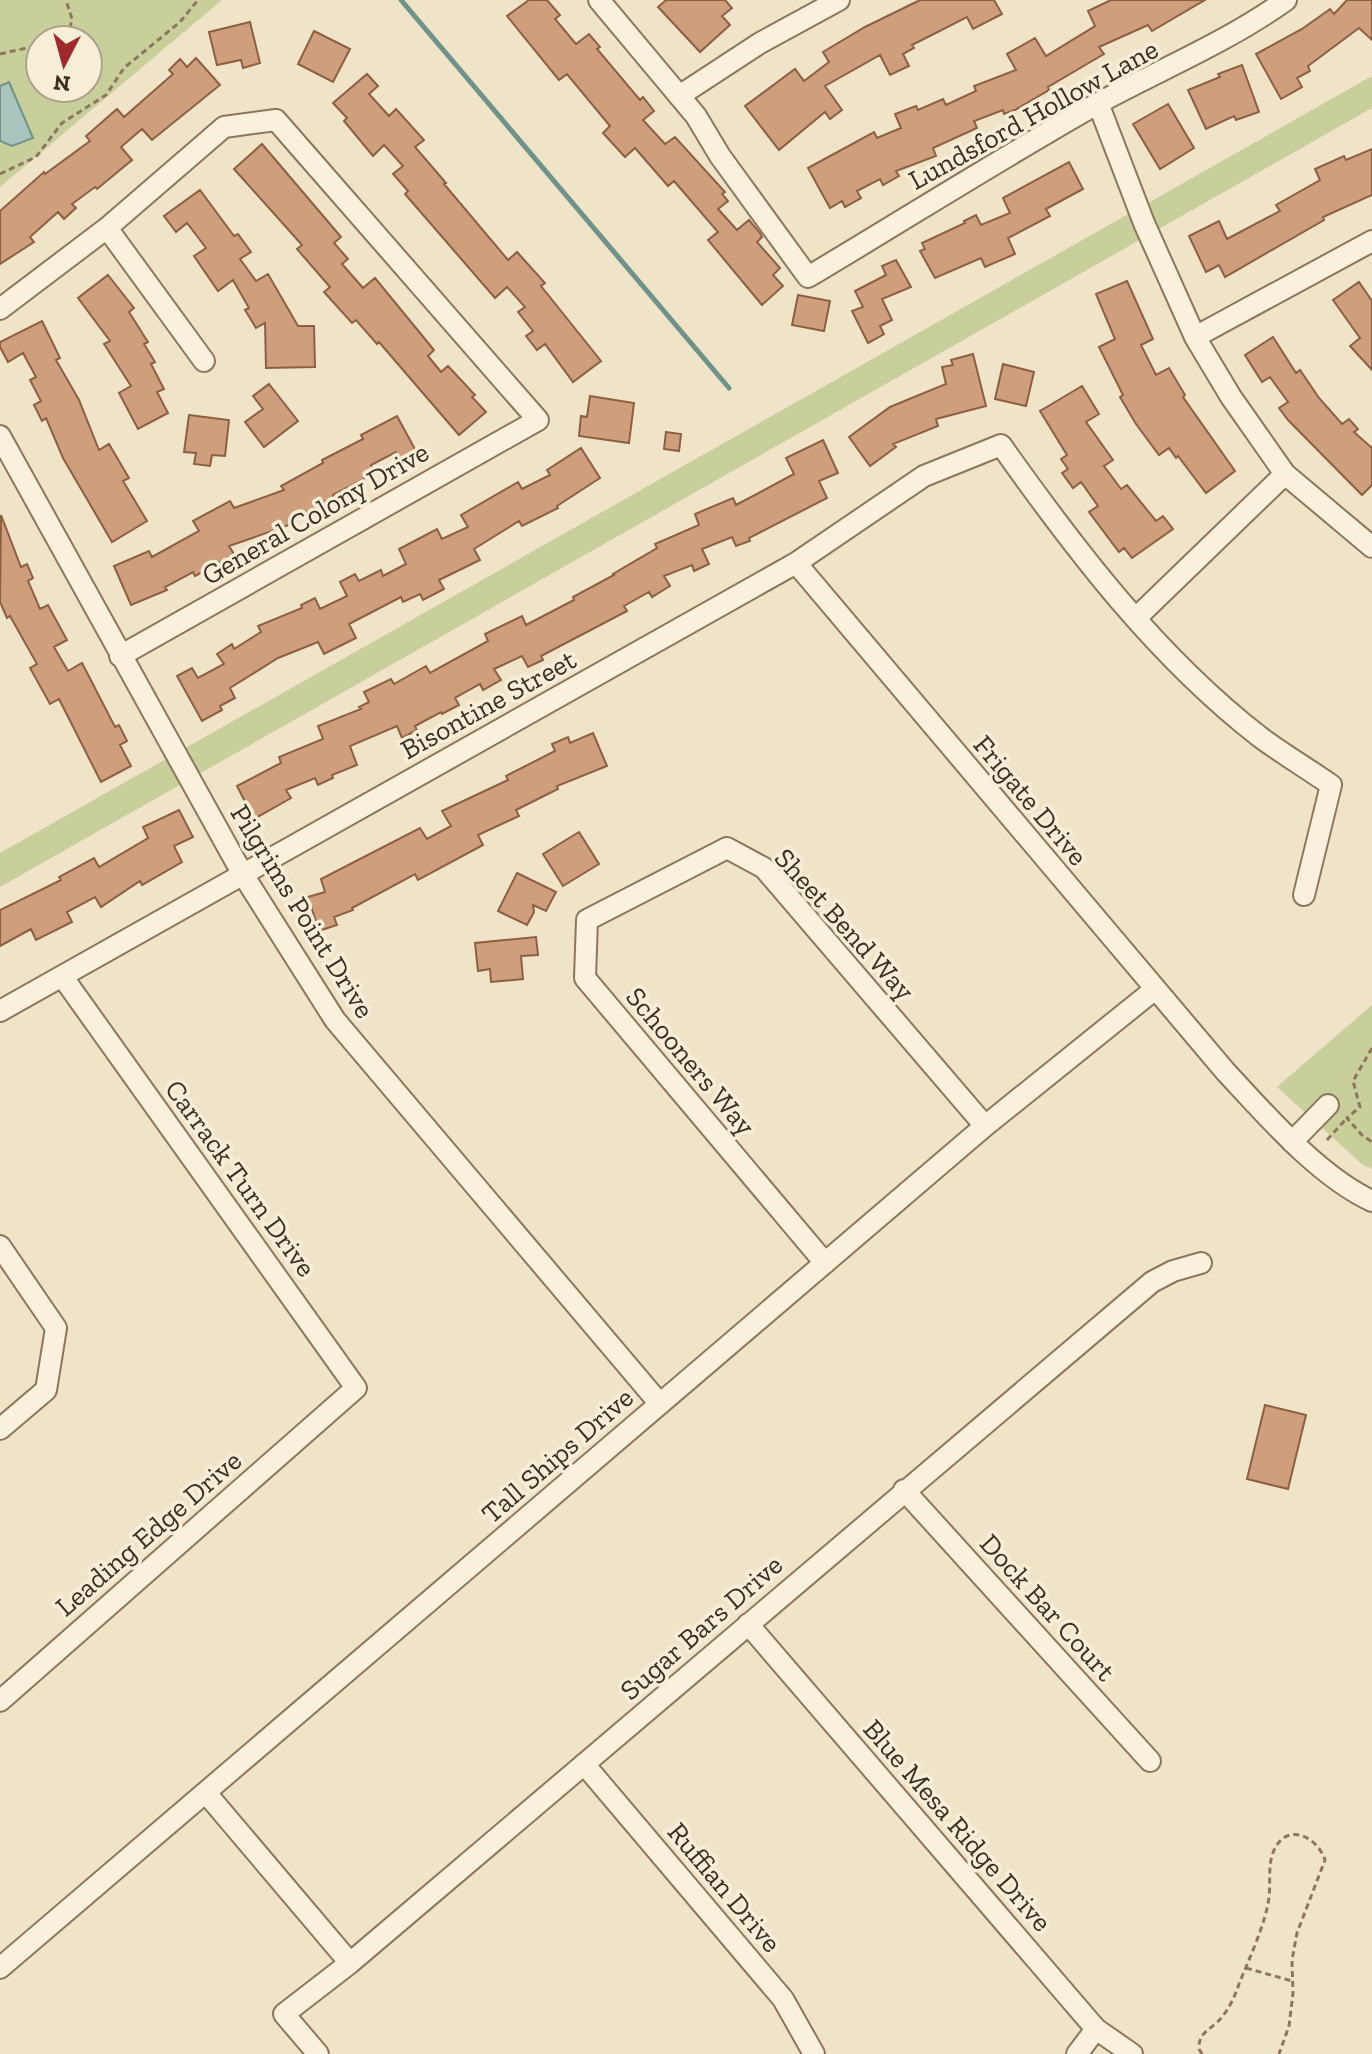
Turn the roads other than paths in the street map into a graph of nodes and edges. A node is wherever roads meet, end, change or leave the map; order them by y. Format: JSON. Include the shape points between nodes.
{"nodes":[{"id":1,"x":599,"y":0,"type":"edge"},
{"id":2,"x":839,"y":0,"type":"edge"},
{"id":3,"x":1286,"y":0,"type":"edge"},
{"id":4,"x":679,"y":96,"type":"junction"},
{"id":5,"x":1098,"y":103,"type":"junction"},
{"id":6,"x":107,"y":228,"type":"junction"},
{"id":7,"x":1372,"y":241,"type":"edge"},
{"id":8,"x":0,"y":309,"type":"edge"},
{"id":9,"x":1195,"y":337,"type":"junction"},
{"id":10,"x":204,"y":361,"type":"dead end"},
{"id":11,"x":0,"y":436,"type":"edge"},
{"id":12,"x":1285,"y":474,"type":"junction"},
{"id":13,"x":1372,"y":547,"type":"edge"},
{"id":14,"x":796,"y":563,"type":"junction"},
{"id":15,"x":1136,"y":618,"type":"junction"},
{"id":16,"x":120,"y":656,"type":"junction"},
{"id":17,"x":242,"y":873,"type":"junction"},
{"id":18,"x":1304,"y":895,"type":"dead end"},
{"id":19,"x":633,"y":896,"type":"joint"},
{"id":20,"x":62,"y":976,"type":"junction"},
{"id":21,"x":1154,"y":990,"type":"junction"},
{"id":22,"x":0,"y":1011,"type":"edge"},
{"id":23,"x":1328,"y":1105,"type":"dead end"},
{"id":24,"x":985,"y":1126,"type":"junction"},
{"id":25,"x":1292,"y":1142,"type":"junction"},
{"id":26,"x":1372,"y":1201,"type":"edge"},
{"id":27,"x":0,"y":1246,"type":"edge"},
{"id":28,"x":825,"y":1263,"type":"junction"},
{"id":29,"x":1201,"y":1263,"type":"dead end"},
{"id":30,"x":660,"y":1404,"type":"junction"},
{"id":31,"x":334,"y":1407,"type":"joint"},
{"id":32,"x":0,"y":1429,"type":"edge"},
{"id":33,"x":904,"y":1490,"type":"junction"},
{"id":34,"x":748,"y":1624,"type":"junction"},
{"id":35,"x":0,"y":1701,"type":"edge"},
{"id":36,"x":1150,"y":1761,"type":"dead end"},
{"id":37,"x":584,"y":1764,"type":"junction"},
{"id":38,"x":206,"y":1793,"type":"junction"},
{"id":39,"x":350,"y":1963,"type":"junction"},
{"id":40,"x":0,"y":1968,"type":"edge"},
{"id":41,"x":1096,"y":2029,"type":"junction"},
{"id":42,"x":318,"y":2054,"type":"edge"},
{"id":43,"x":814,"y":2054,"type":"edge"},
{"id":44,"x":1077,"y":2054,"type":"edge"},
{"id":45,"x":1132,"y":2054,"type":"edge"}],
"edges":[{"from":1,"to":4,"type":"street"},
{"from":2,"to":4,"type":"street"},
{"from":3,"to":5,"type":"street","name":"Lundsford Hollow Lane","via":[[1191,58]]},
{"from":4,"to":5,"type":"street","name":"Lundsford Hollow Lane","via":[[808,277]]},
{"from":5,"to":9,"type":"street"},
{"from":6,"to":8,"type":"street"},
{"from":6,"to":10,"type":"street"},
{"from":6,"to":16,"type":"street","name":"General Colony Drive","via":[[224,127],[276,120],[538,420]]},
{"from":7,"to":9,"type":"street"},
{"from":9,"to":12,"type":"street"},
{"from":11,"to":16,"type":"street","name":"Pilgrims Point Drive"},
{"from":12,"to":13,"type":"street"},
{"from":12,"to":15,"type":"street"},
{"from":14,"to":15,"type":"street","name":"Bisontine Street","via":[[924,476],[1001,445],[1067,537]]},
{"from":14,"to":17,"type":"street","name":"Bisontine Street"},
{"from":14,"to":21,"type":"street","name":"Frigate Drive"},
{"from":15,"to":18,"type":"street","via":[[1195,680],[1261,737],[1331,785]]},
{"from":16,"to":17,"type":"street","name":"Pilgrims Point Drive"},
{"from":17,"to":20,"type":"street","name":"Bisontine Street"},
{"from":17,"to":30,"type":"street","name":"Pilgrims Point Drive","via":[[335,1020]]},
{"from":19,"to":24,"type":"street","name":"Sheet Bend Way","via":[[727,848],[764,868]]},
{"from":19,"to":28,"type":"street","name":"Schooners Way","via":[[587,920],[585,978]]},
{"from":20,"to":22,"type":"street","name":"Bisontine Street"},
{"from":20,"to":31,"type":"street","name":"Carrack Turn Drive","via":[[356,1388]]},
{"from":21,"to":24,"type":"street","name":"Tall Ships Drive"},
{"from":21,"to":25,"type":"street","name":"Frigate Drive"},
{"from":23,"to":25,"type":"street"},
{"from":24,"to":28,"type":"street","name":"Tall Ships Drive"},
{"from":25,"to":26,"type":"street","name":"Frigate Drive"},
{"from":27,"to":32,"type":"street","via":[[56,1328],[46,1390]]},
{"from":28,"to":30,"type":"street","name":"Tall Ships Drive"},
{"from":29,"to":33,"type":"street","name":"Sugar Bars Drive","via":[[1152,1282]]},
{"from":30,"to":38,"type":"street","name":"Tall Ships Drive"},
{"from":31,"to":35,"type":"street","name":"Leading Edge Drive"},
{"from":33,"to":34,"type":"street","name":"Sugar Bars Drive"},
{"from":33,"to":36,"type":"street","name":"Dock Bar Court"},
{"from":34,"to":37,"type":"street","name":"Sugar Bars Drive"},
{"from":34,"to":41,"type":"street","name":"Blue Mesa Ridge Drive"},
{"from":37,"to":39,"type":"street","name":"Sugar Bars Drive"},
{"from":37,"to":43,"type":"street","name":"Ruffian Drive","via":[[783,1999]]},
{"from":38,"to":39,"type":"street"},
{"from":38,"to":40,"type":"street","name":"Tall Ships Drive"},
{"from":39,"to":42,"type":"street","name":"Sugar Bars Drive","via":[[284,2014]]},
{"from":41,"to":44,"type":"street"},
{"from":41,"to":45,"type":"street","name":"Blue Mesa Ridge Drive"}]}
